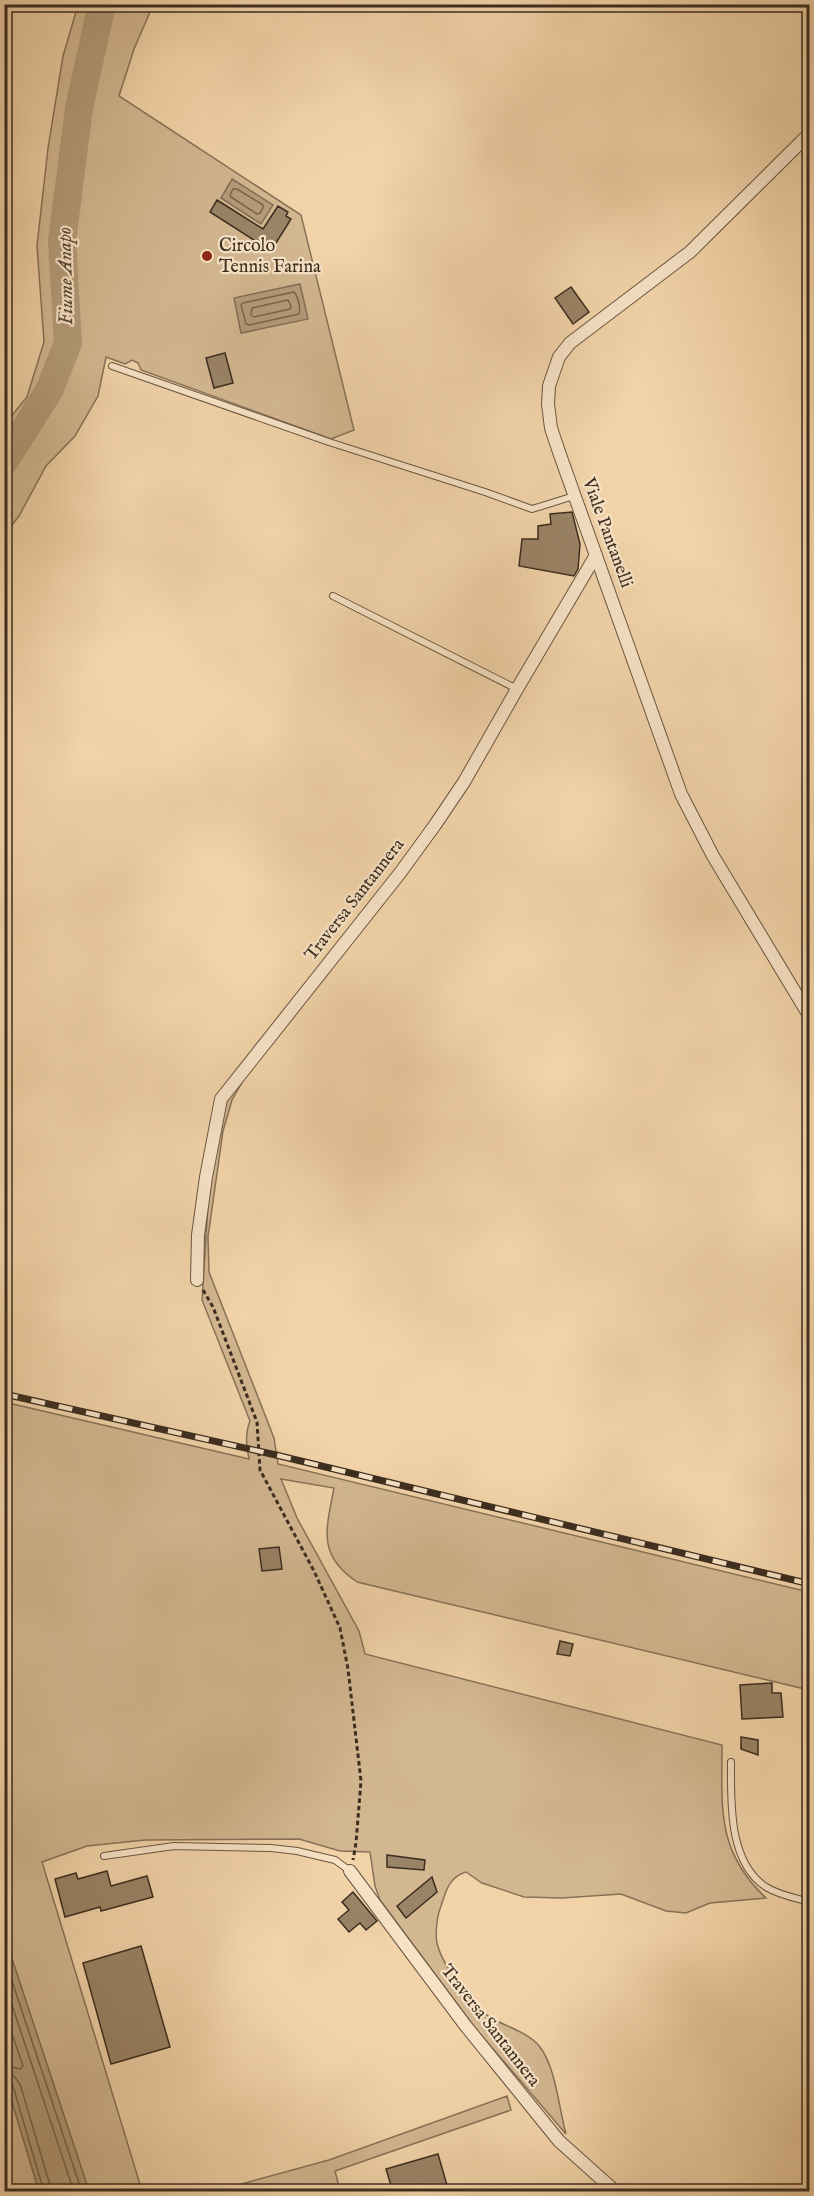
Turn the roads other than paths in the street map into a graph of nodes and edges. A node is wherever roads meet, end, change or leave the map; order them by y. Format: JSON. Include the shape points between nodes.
{"nodes":[{"id":1,"x":810,"y":133,"type":"edge"},
{"id":2,"x":112,"y":366,"type":"dead end"},
{"id":3,"x":575,"y":496,"type":"junction"},
{"id":4,"x":596,"y":555,"type":"junction"},
{"id":5,"x":333,"y":596,"type":"dead end"},
{"id":6,"x":517,"y":689,"type":"junction"},
{"id":7,"x":810,"y":1017,"type":"edge"},
{"id":8,"x":197,"y":1280,"type":"road end"},
{"id":9,"x":731,"y":1762,"type":"dead end"},
{"id":10,"x":104,"y":1857,"type":"dead end"},
{"id":11,"x":351,"y":1871,"type":"joint"},
{"id":12,"x":810,"y":1902,"type":"edge"},
{"id":13,"x":616,"y":2192,"type":"edge"}],
"edges":[{"from":1,"to":3,"type":"street","name":"Viale Pantanelli","via":[[690,252],[570,343],[559,357],[549,386],[548,404],[551,428]]},
{"from":2,"to":3,"type":"lane","via":[[531,509]]},
{"from":3,"to":4,"type":"street","name":"Viale Pantanelli"},
{"from":4,"to":6,"type":"street","name":"Traversa Santannera"},
{"from":4,"to":7,"type":"street","name":"Viale Pantanelli","via":[[681,794],[713,856]]},
{"from":5,"to":6,"type":"lane"},
{"from":6,"to":8,"type":"street","name":"Traversa Santannera","via":[[465,782],[421,844],[221,1099],[198,1235]]},
{"from":9,"to":12,"type":"lane","via":[[734,1829],[749,1869],[776,1893]]},
{"from":10,"to":11,"type":"lane","via":[[174,1846],[271,1848],[335,1860]]},
{"from":11,"to":13,"type":"street","name":"Traversa Santannera","via":[[465,2025],[559,2141]]}]}
